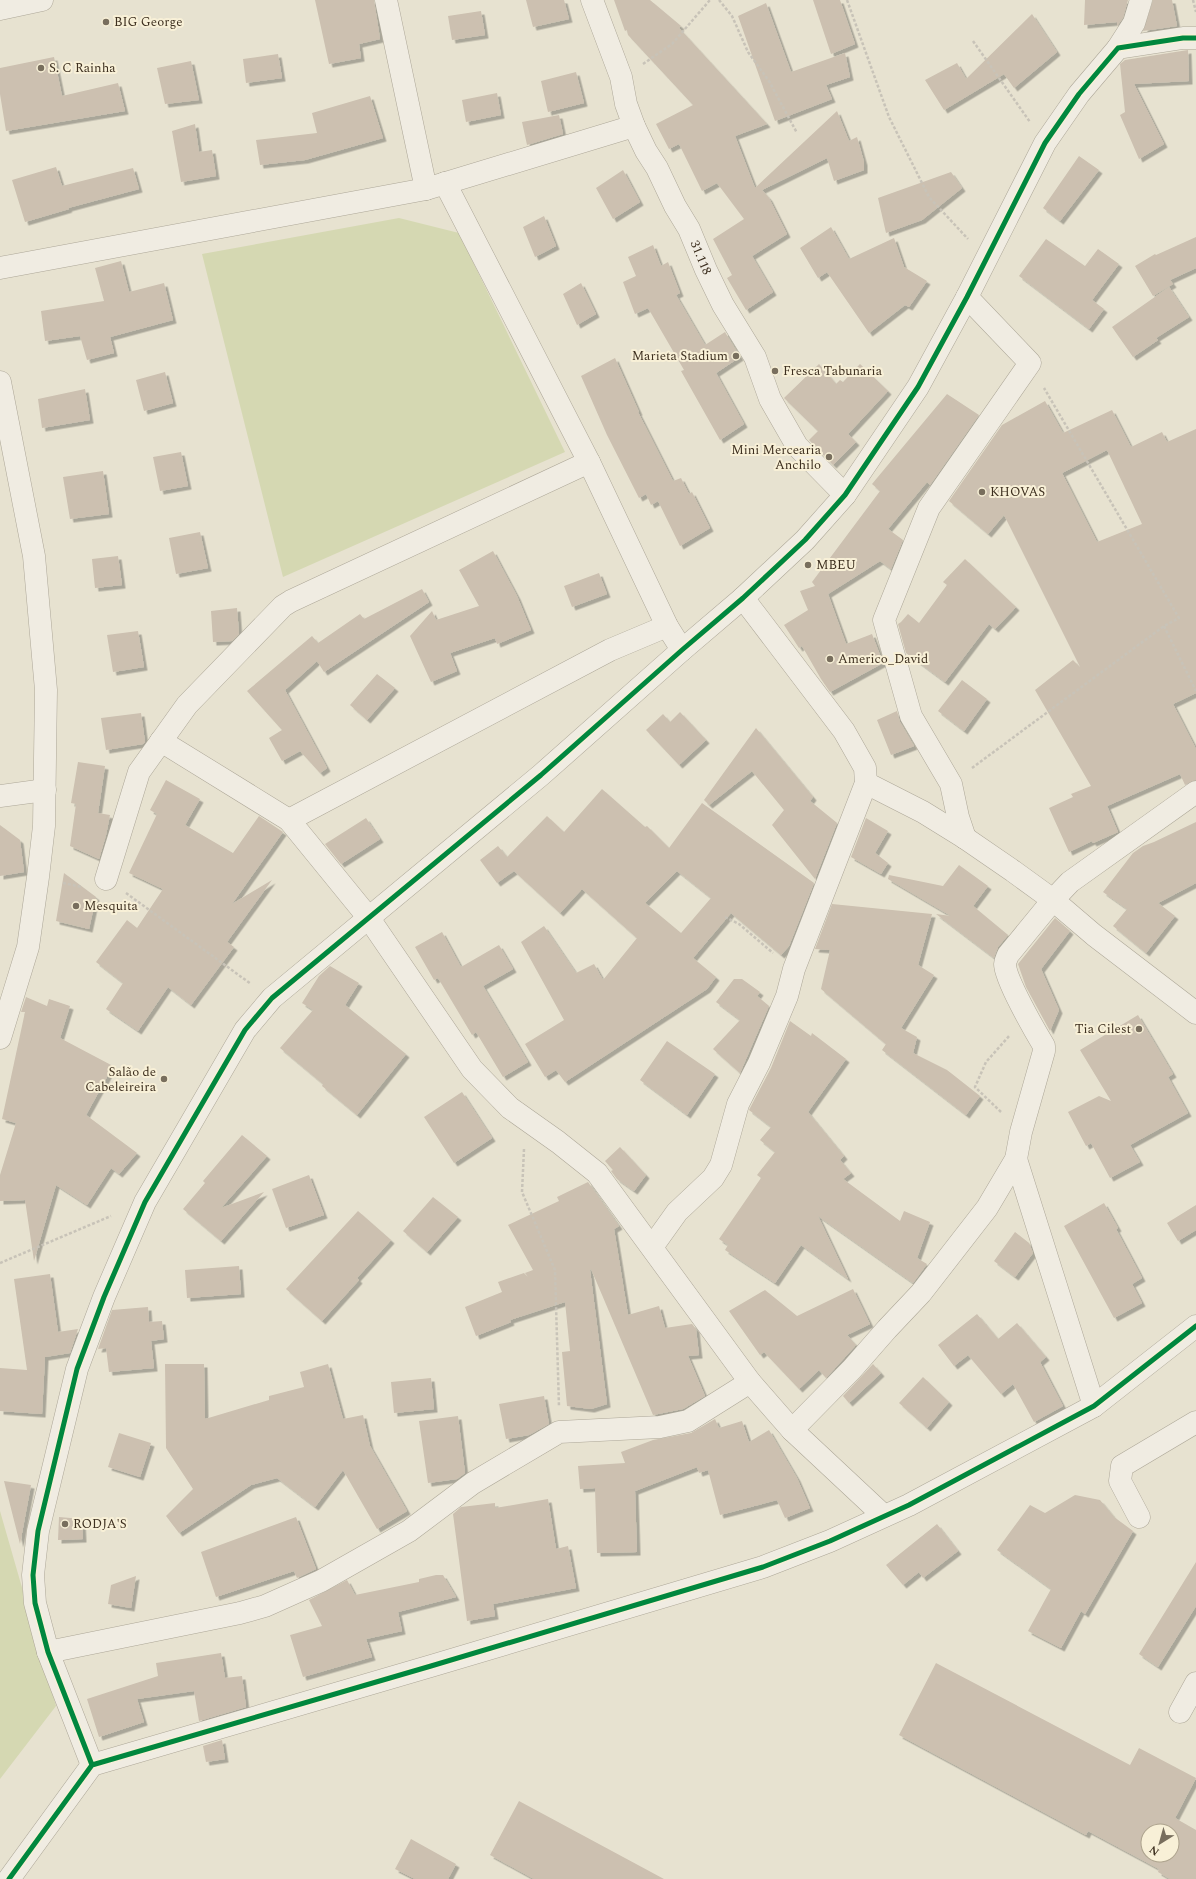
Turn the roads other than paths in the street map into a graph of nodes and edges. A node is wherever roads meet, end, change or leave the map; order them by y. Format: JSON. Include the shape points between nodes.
{"nodes":[{"id":1,"x":42,"y":0,"type":"edge"},
{"id":2,"x":386,"y":0,"type":"edge"},
{"id":3,"x":592,"y":0,"type":"edge"},
{"id":4,"x":1141,"y":0,"type":"edge"},
{"id":5,"x":0,"y":9,"type":"edge"},
{"id":6,"x":1196,"y":38,"type":"edge"},
{"id":7,"x":1118,"y":48,"type":"junction"},
{"id":8,"x":634,"y":126,"type":"junction"},
{"id":9,"x":436,"y":186,"type":"junction"},
{"id":10,"x":0,"y":268,"type":"edge"},
{"id":11,"x":967,"y":296,"type":"junction"},
{"id":12,"x":0,"y":382,"type":"edge"},
{"id":13,"x":589,"y":462,"type":"junction"},
{"id":14,"x":845,"y":495,"type":"junction"},
{"id":15,"x":743,"y":598,"type":"junction"},
{"id":16,"x":667,"y":626,"type":"junction"},
{"id":17,"x":682,"y":650,"type":"junction"},
{"id":18,"x":161,"y":741,"type":"junction"},
{"id":19,"x":866,"y":784,"type":"junction"},
{"id":20,"x":45,"y":790,"type":"junction"},
{"id":21,"x":1196,"y":792,"type":"edge"},
{"id":22,"x":0,"y":796,"type":"edge"},
{"id":23,"x":289,"y":820,"type":"junction"},
{"id":24,"x":965,"y":838,"type":"junction"},
{"id":25,"x":106,"y":879,"type":"road end"},
{"id":26,"x":1052,"y":900,"type":"junction"},
{"id":27,"x":368,"y":917,"type":"junction"},
{"id":28,"x":1196,"y":1013,"type":"edge"},
{"id":29,"x":0,"y":1038,"type":"edge"},
{"id":30,"x":1016,"y":1159,"type":"junction"},
{"id":31,"x":652,"y":1247,"type":"junction"},
{"id":32,"x":1196,"y":1326,"type":"edge"},
{"id":33,"x":750,"y":1382,"type":"junction"},
{"id":34,"x":1094,"y":1406,"type":"junction"},
{"id":35,"x":1196,"y":1422,"type":"edge"},
{"id":36,"x":792,"y":1430,"type":"junction"},
{"id":37,"x":884,"y":1516,"type":"junction"},
{"id":38,"x":1139,"y":1517,"type":"dead end"},
{"id":39,"x":48,"y":1652,"type":"junction"},
{"id":40,"x":1196,"y":1683,"type":"edge"},
{"id":41,"x":1180,"y":1712,"type":"dead end"},
{"id":42,"x":92,"y":1765,"type":"junction"},
{"id":43,"x":9,"y":1879,"type":"edge"}],
"edges":[{"from":1,"to":5,"type":"street"},
{"from":2,"to":9,"type":"street"},
{"from":3,"to":8,"type":"street","name":"31.118","via":[[621,77],[626,104]]},
{"from":4,"to":7,"type":"street","via":[[1134,23]]},
{"from":6,"to":7,"type":"street"},
{"from":7,"to":11,"type":"street","via":[[1080,94],[1045,143]]},
{"from":8,"to":9,"type":"street"},
{"from":8,"to":14,"type":"street","name":"31.118","via":[[689,229],[723,305],[755,357],[770,399],[797,446]]},
{"from":9,"to":10,"type":"street"},
{"from":9,"to":13,"type":"street"},
{"from":11,"to":14,"type":"street","via":[[918,387]]},
{"from":11,"to":24,"type":"street","via":[[1030,363],[929,508],[884,620],[911,716],[951,784]]},
{"from":12,"to":20,"type":"street","via":[[34,556],[46,690]]},
{"from":13,"to":16,"type":"street"},
{"from":13,"to":18,"type":"street","via":[[291,600],[187,705]]},
{"from":14,"to":15,"type":"street","via":[[805,540]]},
{"from":15,"to":17,"type":"street"},
{"from":15,"to":19,"type":"street","via":[[844,731],[865,768]]},
{"from":16,"to":17,"type":"street"},
{"from":16,"to":23,"type":"street","via":[[610,650]]},
{"from":17,"to":27,"type":"street","via":[[541,775]]},
{"from":18,"to":23,"type":"street"},
{"from":18,"to":25,"type":"street","via":[[139,772]]},
{"from":19,"to":24,"type":"street","via":[[923,812]]},
{"from":19,"to":31,"type":"street","via":[[794,969],[785,1002],[738,1104],[721,1165],[712,1178],[677,1212]]},
{"from":20,"to":22,"type":"street"},
{"from":20,"to":29,"type":"street","via":[[44,826],[28,947]]},
{"from":21,"to":26,"type":"street","via":[[1070,882]]},
{"from":23,"to":27,"type":"street"},
{"from":24,"to":26,"type":"street"},
{"from":26,"to":28,"type":"street","via":[[1135,968]]},
{"from":26,"to":30,"type":"street","via":[[1005,963],[1007,973],[1044,1046]]},
{"from":27,"to":31,"type":"street","via":[[472,1069],[510,1108],[597,1173]]},
{"from":27,"to":39,"type":"street","via":[[272,998],[245,1030],[145,1202],[76,1369],[38,1530],[33,1575],[35,1603]]},
{"from":30,"to":34,"type":"street"},
{"from":30,"to":36,"type":"street","via":[[987,1208],[925,1287],[852,1369]]},
{"from":31,"to":33,"type":"street"},
{"from":32,"to":34,"type":"street"},
{"from":33,"to":36,"type":"street"},
{"from":33,"to":39,"type":"street","via":[[688,1421],[660,1427],[559,1432],[472,1483],[409,1531],[322,1581],[265,1606]]},
{"from":34,"to":37,"type":"street"},
{"from":35,"to":38,"type":"street","via":[[1122,1466],[1120,1481]]},
{"from":36,"to":37,"type":"street"},
{"from":37,"to":42,"type":"street","via":[[830,1541],[763,1567]]},
{"from":39,"to":42,"type":"street"},
{"from":40,"to":41,"type":"street"},
{"from":42,"to":43,"type":"street"}]}
